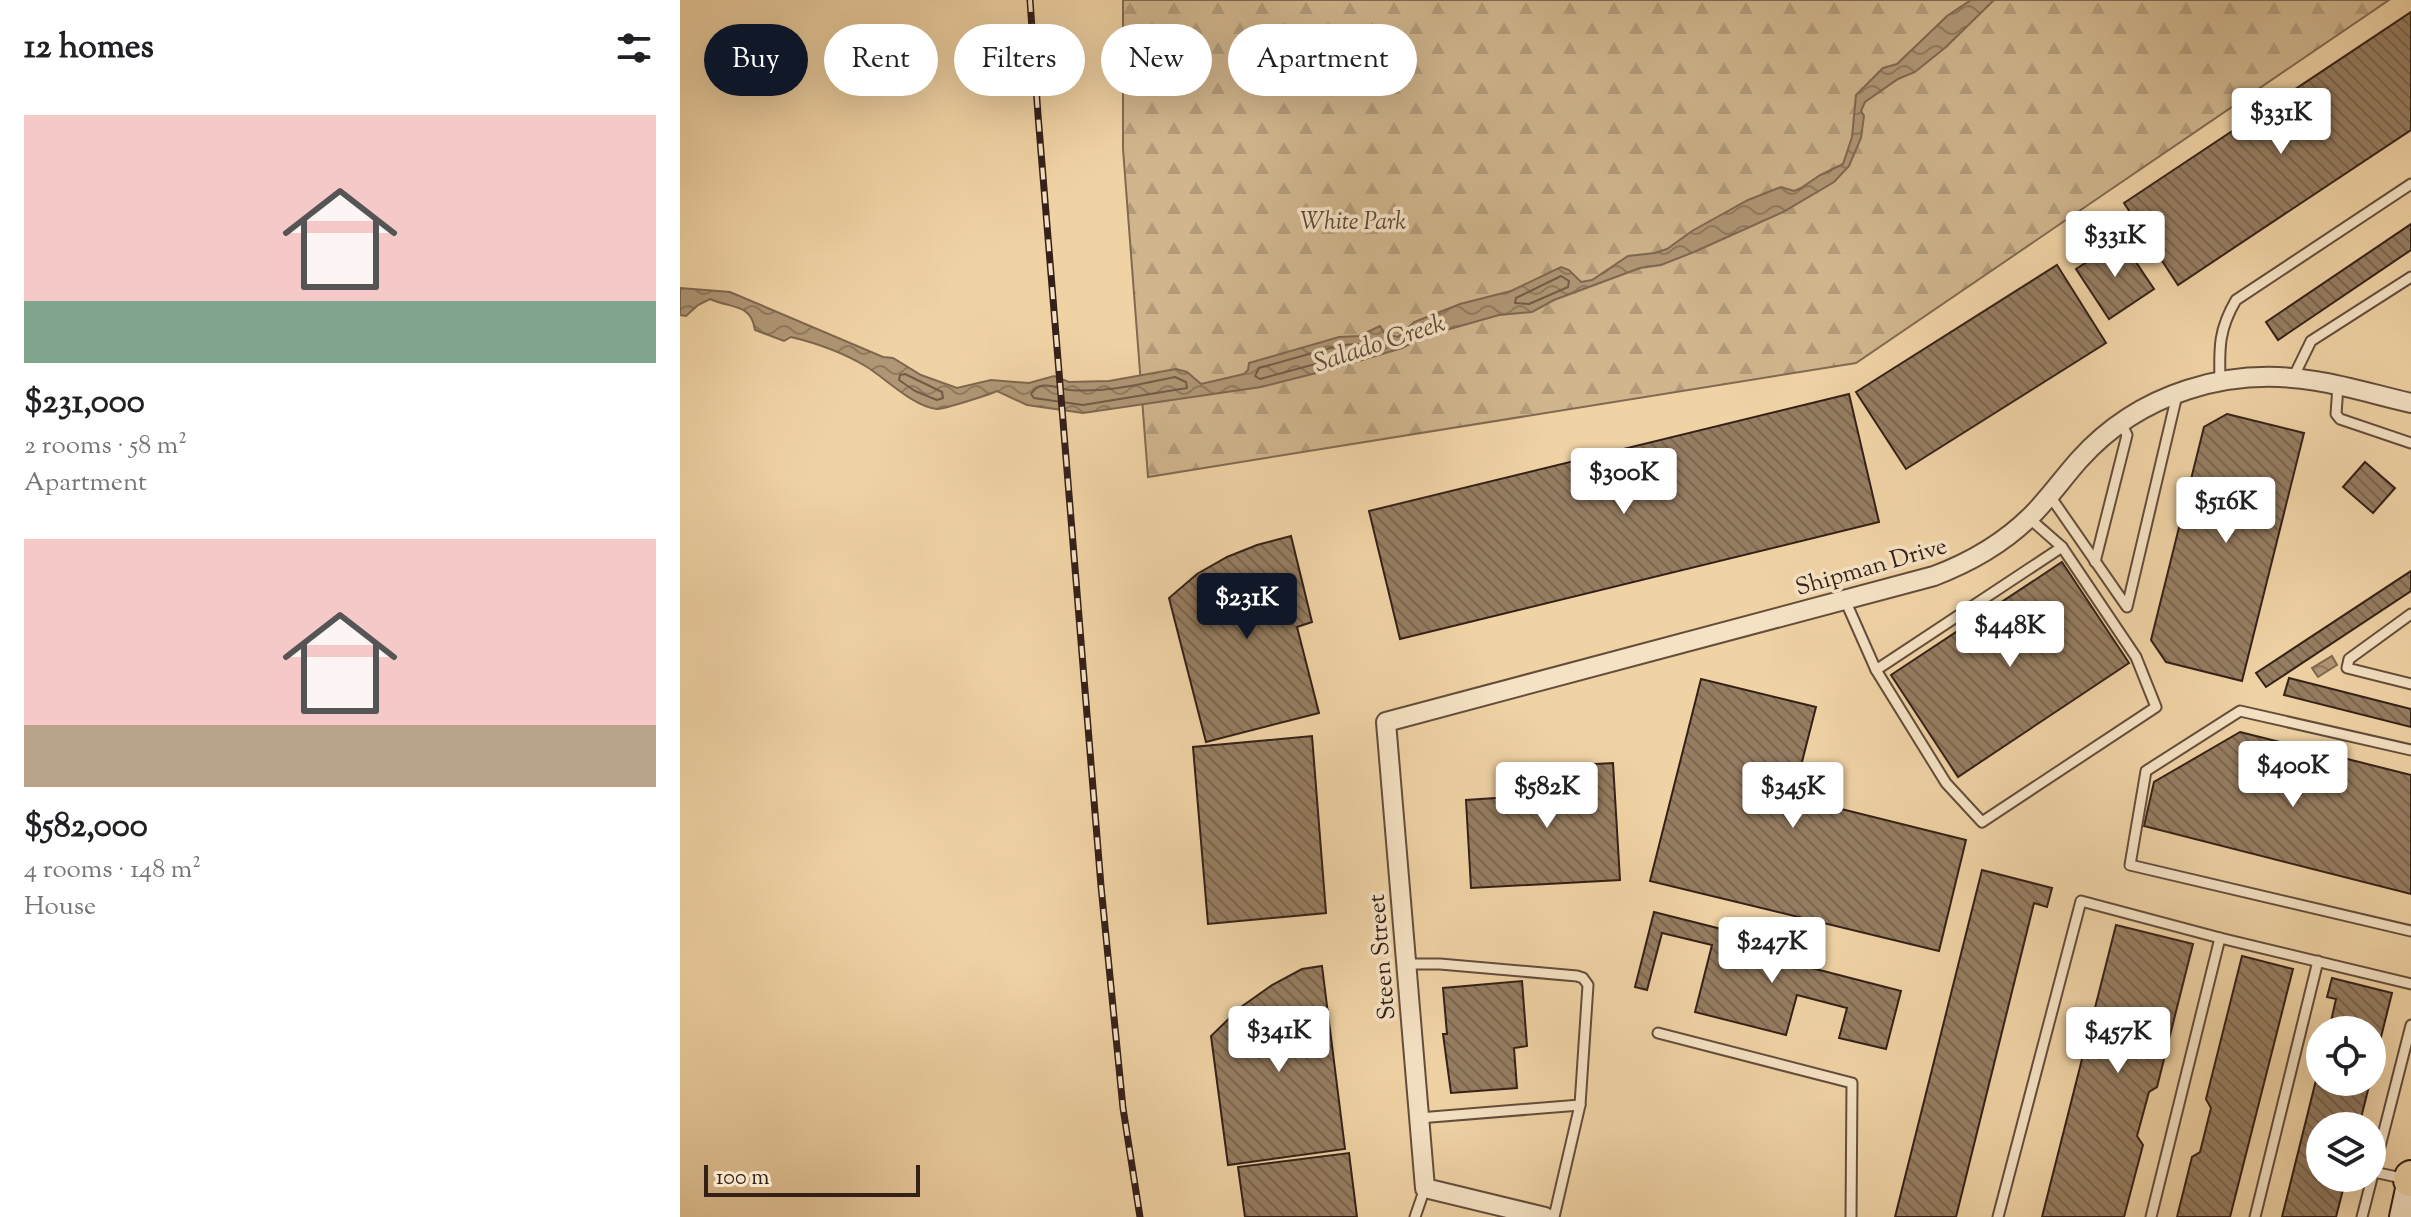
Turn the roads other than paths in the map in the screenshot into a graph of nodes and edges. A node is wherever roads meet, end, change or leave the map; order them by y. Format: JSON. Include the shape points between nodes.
{"nodes":[{"id":1,"x":2411,"y":184,"type":"edge"},
{"id":2,"x":2411,"y":277,"type":"edge"},
{"id":3,"x":2293,"y":378,"type":"junction"},
{"id":4,"x":2220,"y":380,"type":"junction"},
{"id":5,"x":2338,"y":386,"type":"junction"},
{"id":6,"x":2178,"y":392,"type":"junction"},
{"id":7,"x":2411,"y":403,"type":"edge"},
{"id":8,"x":2121,"y":422,"type":"junction"},
{"id":9,"x":2411,"y":443,"type":"edge"},
{"id":10,"x":2050,"y":495,"type":"junction"},
{"id":11,"x":2029,"y":518,"type":"junction"},
{"id":12,"x":2062,"y":547,"type":"junction"},
{"id":13,"x":2095,"y":562,"type":"junction"},
{"id":14,"x":1845,"y":600,"type":"junction"},
{"id":15,"x":2411,"y":614,"type":"edge"},
{"id":16,"x":1876,"y":670,"type":"junction"},
{"id":17,"x":2411,"y":684,"type":"edge"},
{"id":18,"x":1386,"y":722,"type":"joint"},
{"id":19,"x":2411,"y":750,"type":"edge"},
{"id":20,"x":2411,"y":931,"type":"edge"},
{"id":21,"x":2220,"y":938,"type":"junction"},
{"id":22,"x":2318,"y":961,"type":"junction"},
{"id":23,"x":1406,"y":964,"type":"junction"},
{"id":24,"x":2411,"y":984,"type":"edge"},
{"id":25,"x":2411,"y":1025,"type":"edge"},
{"id":26,"x":1658,"y":1033,"type":"dead end"},
{"id":27,"x":1580,"y":1105,"type":"junction"},
{"id":28,"x":1419,"y":1118,"type":"junction"},
{"id":29,"x":2386,"y":1124,"type":"edge"},
{"id":30,"x":2386,"y":1174,"type":"edge"},
{"id":31,"x":2411,"y":1178,"type":"edge"},
{"id":32,"x":1425,"y":1188,"type":"junction"},
{"id":33,"x":2369,"y":1192,"type":"edge"},
{"id":34,"x":1415,"y":1217,"type":"edge"},
{"id":35,"x":1545,"y":1217,"type":"edge"},
{"id":36,"x":1554,"y":1217,"type":"edge"},
{"id":37,"x":1851,"y":1217,"type":"edge"},
{"id":38,"x":1998,"y":1217,"type":"edge"},
{"id":39,"x":2151,"y":1217,"type":"edge"},
{"id":40,"x":2255,"y":1217,"type":"edge"},
{"id":41,"x":2362,"y":1217,"type":"edge"},
{"id":42,"x":2402,"y":1217,"type":"edge"}],
"edges":[{"from":1,"to":4,"type":"lane","via":[[2236,300],[2219,342]]},
{"from":2,"to":3,"type":"lane","via":[[2311,341]]},
{"from":3,"to":4,"type":"street","name":"Shipman Drive"},
{"from":3,"to":5,"type":"street","name":"Shipman Drive"},
{"from":4,"to":6,"type":"street","name":"Shipman Drive"},
{"from":5,"to":7,"type":"street","name":"Shipman Drive"},
{"from":5,"to":9,"type":"lane","via":[[2340,419]]},
{"from":6,"to":8,"type":"street","name":"Shipman Drive"},
{"from":6,"to":13,"type":"lane","via":[[2127,607]]},
{"from":8,"to":10,"type":"street","name":"Shipman Drive","via":[[2094,443]]},
{"from":8,"to":13,"type":"lane","via":[[2127,435]]},
{"from":10,"to":11,"type":"street","name":"Shipman Drive"},
{"from":10,"to":13,"type":"lane"},
{"from":11,"to":12,"type":"lane"},
{"from":11,"to":14,"type":"street","name":"Shipman Drive","via":[[1958,567]]},
{"from":12,"to":16,"type":"lane"},
{"from":12,"to":16,"type":"lane","via":[[2136,657],[2156,707],[1982,822],[1946,783]]},
{"from":14,"to":16,"type":"lane"},
{"from":14,"to":18,"type":"street","name":"Shipman Drive"},
{"from":15,"to":17,"type":"lane","via":[[2349,659],[2347,668]]},
{"from":18,"to":23,"type":"street","name":"Steen Street"},
{"from":19,"to":20,"type":"lane","via":[[2240,711],[2146,771],[2130,865]]},
{"from":21,"to":22,"type":"lane"},
{"from":21,"to":38,"type":"lane","via":[[2081,901]]},
{"from":21,"to":39,"type":"lane"},
{"from":22,"to":24,"type":"lane"},
{"from":22,"to":40,"type":"lane"},
{"from":23,"to":27,"type":"lane","via":[[1583,978],[1588,985]]},
{"from":23,"to":28,"type":"street","name":"Steen Street"},
{"from":25,"to":29,"type":"lane"},
{"from":26,"to":37,"type":"lane","via":[[1852,1083]]},
{"from":27,"to":28,"type":"lane"},
{"from":27,"to":36,"type":"lane"},
{"from":28,"to":32,"type":"street","name":"Steen Street"},
{"from":30,"to":31,"type":"lane"},
{"from":31,"to":42,"type":"main road"},
{"from":32,"to":34,"type":"lane"},
{"from":32,"to":35,"type":"street"},
{"from":33,"to":41,"type":"lane"}]}
